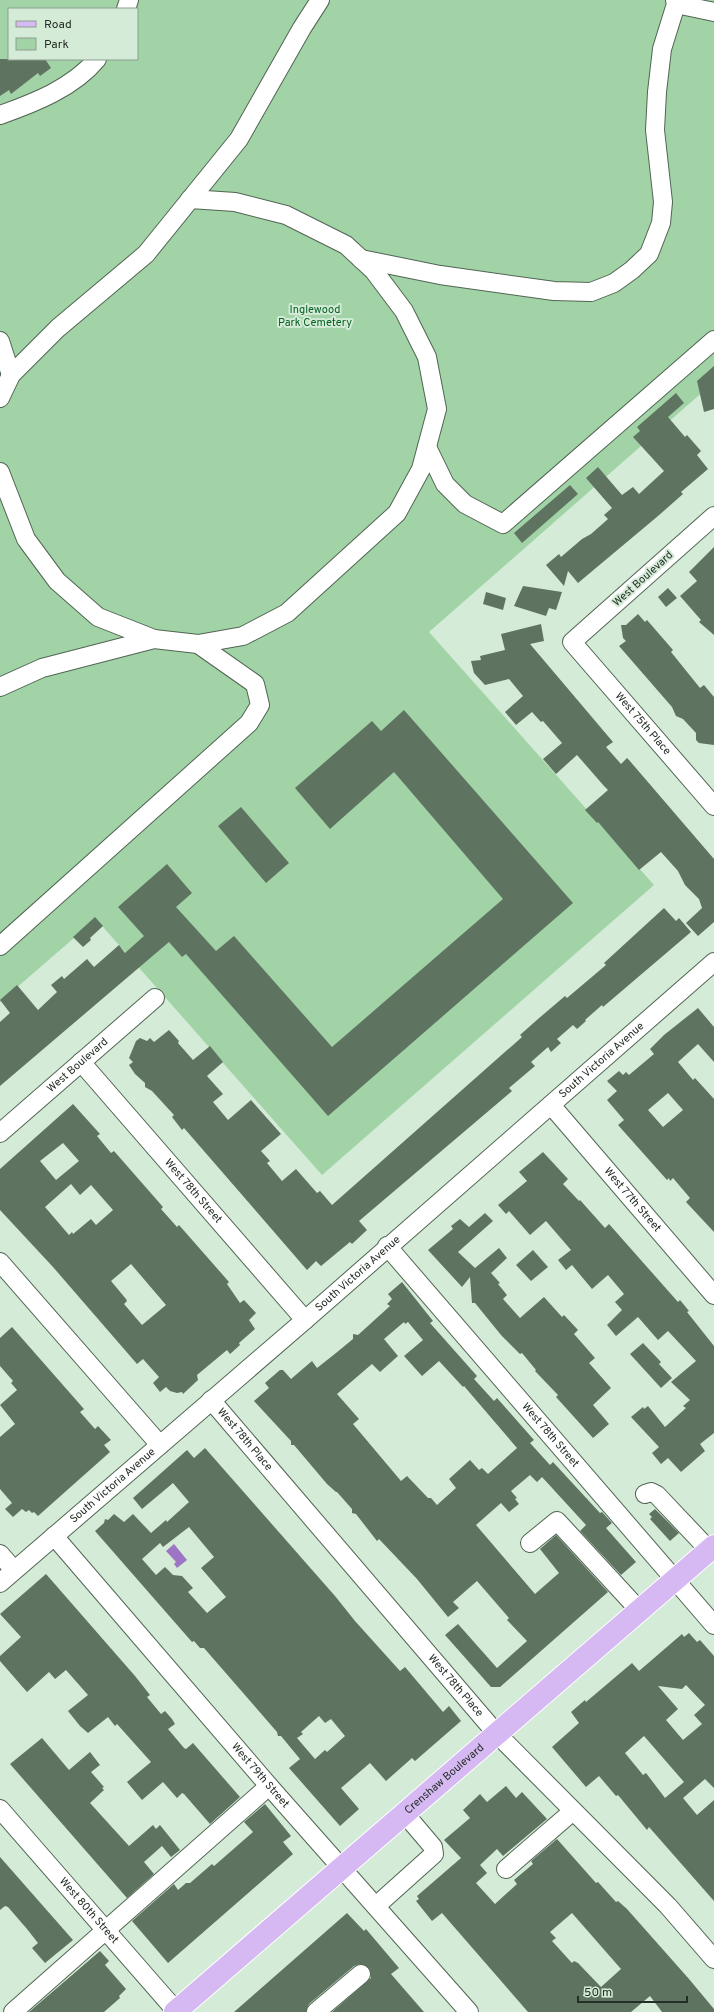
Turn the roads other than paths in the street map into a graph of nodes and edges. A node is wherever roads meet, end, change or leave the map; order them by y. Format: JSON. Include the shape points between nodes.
{"nodes":[{"id":1,"x":320,"y":0,"type":"edge"},
{"id":2,"x":675,"y":2,"type":"edge"},
{"id":3,"x":714,"y":12,"type":"edge"},
{"id":4,"x":96,"y":60,"type":"edge"},
{"id":5,"x":0,"y":115,"type":"edge"},
{"id":6,"x":190,"y":199,"type":"junction"},
{"id":7,"x":361,"y":259,"type":"junction"},
{"id":8,"x":714,"y":340,"type":"edge"},
{"id":9,"x":0,"y":341,"type":"edge"},
{"id":10,"x":11,"y":375,"type":"junction"},
{"id":11,"x":0,"y":398,"type":"edge"},
{"id":12,"x":427,"y":447,"type":"junction"},
{"id":13,"x":0,"y":472,"type":"edge"},
{"id":14,"x":714,"y":516,"type":"edge"},
{"id":15,"x":154,"y":639,"type":"junction"},
{"id":16,"x":572,"y":642,"type":"joint"},
{"id":17,"x":198,"y":644,"type":"junction"},
{"id":18,"x":0,"y":687,"type":"edge"},
{"id":19,"x":714,"y":806,"type":"edge"},
{"id":20,"x":0,"y":946,"type":"edge"},
{"id":21,"x":714,"y":962,"type":"edge"},
{"id":22,"x":155,"y":998,"type":"dead end"},
{"id":23,"x":81,"y":1062,"type":"junction"},
{"id":24,"x":551,"y":1105,"type":"junction"},
{"id":25,"x":0,"y":1132,"type":"edge"},
{"id":26,"x":387,"y":1246,"type":"junction"},
{"id":27,"x":0,"y":1262,"type":"edge"},
{"id":28,"x":714,"y":1295,"type":"edge"},
{"id":29,"x":305,"y":1320,"type":"junction"},
{"id":30,"x":211,"y":1400,"type":"junction"},
{"id":31,"x":160,"y":1445,"type":"junction"},
{"id":32,"x":646,"y":1494,"type":"dead end"},
{"id":33,"x":54,"y":1536,"type":"junction"},
{"id":34,"x":530,"y":1543,"type":"dead end"},
{"id":35,"x":712,"y":1548,"type":"edge"},
{"id":36,"x":0,"y":1554,"type":"edge"},
{"id":37,"x":14,"y":1570,"type":"junction"},
{"id":38,"x":674,"y":1580,"type":"junction"},
{"id":39,"x":0,"y":1583,"type":"edge"},
{"id":40,"x":639,"y":1610,"type":"junction"},
{"id":41,"x":714,"y":1624,"type":"edge"},
{"id":42,"x":496,"y":1733,"type":"junction"},
{"id":43,"x":269,"y":1786,"type":"junction"},
{"id":44,"x":0,"y":1809,"type":"edge"},
{"id":45,"x":573,"y":1811,"type":"junction"},
{"id":46,"x":405,"y":1814,"type":"junction"},
{"id":47,"x":342,"y":1868,"type":"junction"},
{"id":48,"x":506,"y":1869,"type":"dead end"},
{"id":49,"x":376,"y":1906,"type":"junction"},
{"id":50,"x":106,"y":1931,"type":"junction"},
{"id":51,"x":714,"y":1959,"type":"edge"},
{"id":52,"x":361,"y":1974,"type":"dead end"},
{"id":53,"x":13,"y":2012,"type":"edge"},
{"id":54,"x":176,"y":2012,"type":"edge"},
{"id":55,"x":316,"y":2012,"type":"edge"},
{"id":56,"x":468,"y":2012,"type":"edge"}],
"edges":[{"from":1,"to":6,"type":"street","via":[[239,139]]},
{"from":2,"to":3,"type":"street"},
{"from":2,"to":7,"type":"street","via":[[662,49],[657,92],[655,130],[663,202],[661,223],[649,254],[632,270],[614,284],[591,292],[554,291],[440,275]]},
{"from":4,"to":5,"type":"street","via":[[89,68],[40,100]]},
{"from":6,"to":7,"type":"street","via":[[235,202],[286,215],[346,245]]},
{"from":6,"to":10,"type":"street","via":[[146,254],[58,328]]},
{"from":7,"to":12,"type":"street","via":[[374,271],[404,311],[427,358],[437,409]]},
{"from":8,"to":12,"type":"street","via":[[503,524],[465,504],[445,484]]},
{"from":9,"to":10,"type":"street"},
{"from":10,"to":11,"type":"street"},
{"from":12,"to":17,"type":"street","via":[[421,470],[397,513],[287,613],[243,636]]},
{"from":13,"to":15,"type":"street","via":[[26,539],[57,581],[98,617]]},
{"from":14,"to":16,"type":"street","name":"West Boulevard"},
{"from":15,"to":17,"type":"street"},
{"from":15,"to":18,"type":"street","via":[[42,668]]},
{"from":16,"to":19,"type":"street","name":"West 75th Place"},
{"from":17,"to":20,"type":"street","via":[[255,684],[260,705],[249,723]]},
{"from":21,"to":24,"type":"street","name":"South Victoria Avenue"},
{"from":22,"to":23,"type":"street","name":"West Boulevard"},
{"from":23,"to":25,"type":"street","name":"West Boulevard"},
{"from":23,"to":29,"type":"street","name":"West 78th Street"},
{"from":24,"to":26,"type":"street","name":"South Victoria Avenue"},
{"from":24,"to":28,"type":"street","name":"West 77th Street"},
{"from":26,"to":29,"type":"street","name":"South Victoria Avenue"},
{"from":26,"to":38,"type":"street","name":"West 78th Street"},
{"from":27,"to":31,"type":"street"},
{"from":29,"to":30,"type":"street","name":"South Victoria Avenue"},
{"from":30,"to":31,"type":"street","name":"South Victoria Avenue"},
{"from":30,"to":42,"type":"street","name":"West 78th Place"},
{"from":31,"to":33,"type":"street","name":"South Victoria Avenue"},
{"from":32,"to":35,"type":"street","via":[[651,1492],[658,1495]]},
{"from":33,"to":37,"type":"street","name":"South Victoria Avenue"},
{"from":33,"to":43,"type":"street","name":"West 79th Street"},
{"from":34,"to":40,"type":"street","via":[[557,1521]]},
{"from":35,"to":38,"type":"main road","name":"Crenshaw Boulevard"},
{"from":36,"to":37,"type":"street"},
{"from":37,"to":39,"type":"street","name":"South Victoria Avenue"},
{"from":38,"to":40,"type":"main road","name":"Crenshaw Boulevard"},
{"from":38,"to":41,"type":"street","name":"West 78th Street"},
{"from":40,"to":42,"type":"main road","name":"Crenshaw Boulevard"},
{"from":42,"to":45,"type":"street","name":"West 78th Place"},
{"from":42,"to":46,"type":"main road","name":"Crenshaw Boulevard"},
{"from":43,"to":47,"type":"street","name":"West 79th Street"},
{"from":43,"to":50,"type":"street"},
{"from":44,"to":50,"type":"street","name":"West 80th Street"},
{"from":45,"to":48,"type":"street"},
{"from":45,"to":51,"type":"street","name":"West 78th Place","via":[[668,1906]]},
{"from":46,"to":47,"type":"main road","name":"Crenshaw Boulevard"},
{"from":46,"to":49,"type":"street","via":[[434,1847],[434,1854]]},
{"from":47,"to":49,"type":"street","name":"West 79th Street"},
{"from":47,"to":54,"type":"main road","name":"Crenshaw Boulevard"},
{"from":49,"to":56,"type":"street","name":"West 79th Street"},
{"from":50,"to":53,"type":"street"},
{"from":50,"to":54,"type":"street","name":"West 80th Street"},
{"from":52,"to":55,"type":"street"}]}
